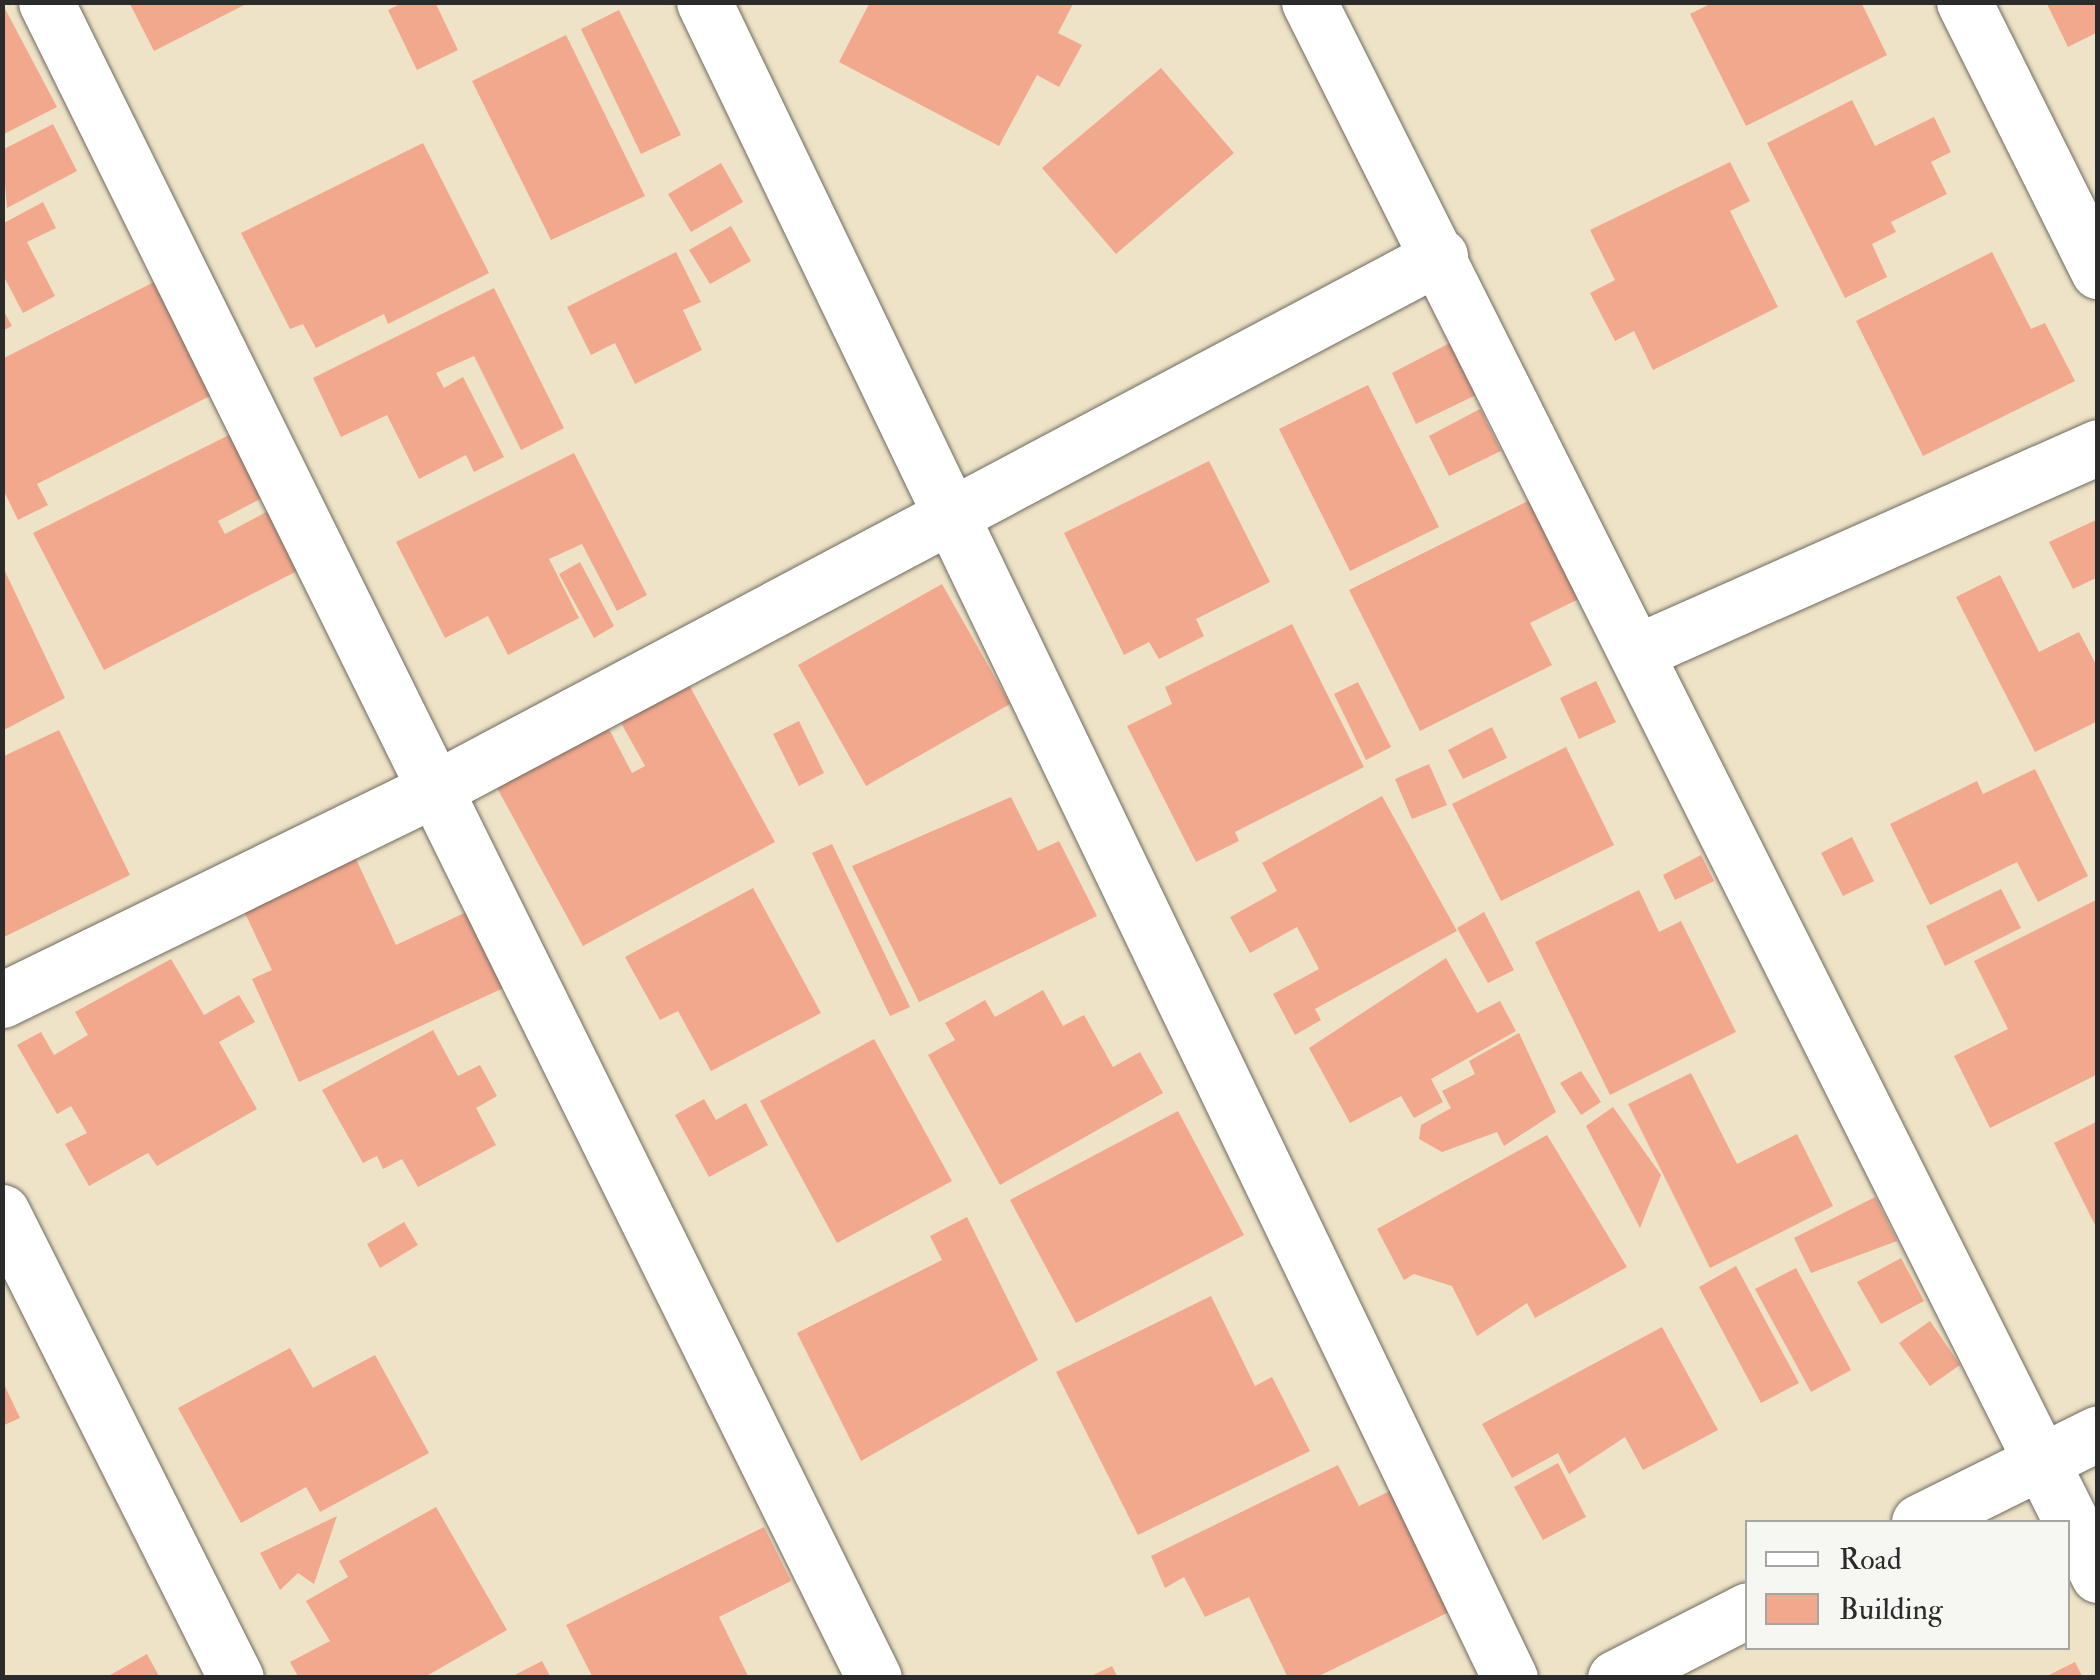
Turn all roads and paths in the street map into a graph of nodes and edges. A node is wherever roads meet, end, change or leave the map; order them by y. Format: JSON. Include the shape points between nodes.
{"nodes":[{"id":1,"x":46,"y":2,"type":"edge"},
{"id":2,"x":704,"y":2,"type":"edge"},
{"id":3,"x":1310,"y":2,"type":"edge"},
{"id":4,"x":1964,"y":2,"type":"edge"},
{"id":5,"x":1440,"y":256,"type":"junction"},
{"id":6,"x":2098,"y":271,"type":"edge"},
{"id":7,"x":2098,"y":447,"type":"edge"},
{"id":8,"x":945,"y":517,"type":"junction"},
{"id":9,"x":1641,"y":650,"type":"junction"},
{"id":10,"x":434,"y":790,"type":"junction"},
{"id":11,"x":2,"y":1000,"type":"edge"},
{"id":12,"x":2,"y":1212,"type":"edge"},
{"id":13,"x":2098,"y":1433,"type":"edge"},
{"id":14,"x":2038,"y":1462,"type":"junction"},
{"id":15,"x":1922,"y":1520,"type":"edge"},
{"id":16,"x":2069,"y":1520,"type":"edge"},
{"id":17,"x":2070,"y":1522,"type":"edge"},
{"id":18,"x":2098,"y":1575,"type":"edge"},
{"id":19,"x":1745,"y":1612,"type":"edge"},
{"id":20,"x":236,"y":1678,"type":"edge"},
{"id":21,"x":874,"y":1678,"type":"edge"},
{"id":22,"x":1510,"y":1678,"type":"edge"},
{"id":23,"x":1615,"y":1678,"type":"edge"}],
"edges":[{"from":1,"to":10,"type":"street"},
{"from":2,"to":8,"type":"street"},
{"from":3,"to":5,"type":"street"},
{"from":4,"to":6,"type":"street"},
{"from":5,"to":8,"type":"street"},
{"from":5,"to":9,"type":"street"},
{"from":7,"to":9,"type":"street"},
{"from":8,"to":10,"type":"street"},
{"from":8,"to":22,"type":"street"},
{"from":9,"to":14,"type":"street"},
{"from":10,"to":11,"type":"street"},
{"from":10,"to":21,"type":"street"},
{"from":12,"to":20,"type":"street"},
{"from":13,"to":14,"type":"street"},
{"from":14,"to":15,"type":"street"},
{"from":14,"to":16,"type":"street"},
{"from":17,"to":18,"type":"street"},
{"from":19,"to":23,"type":"street"}]}
